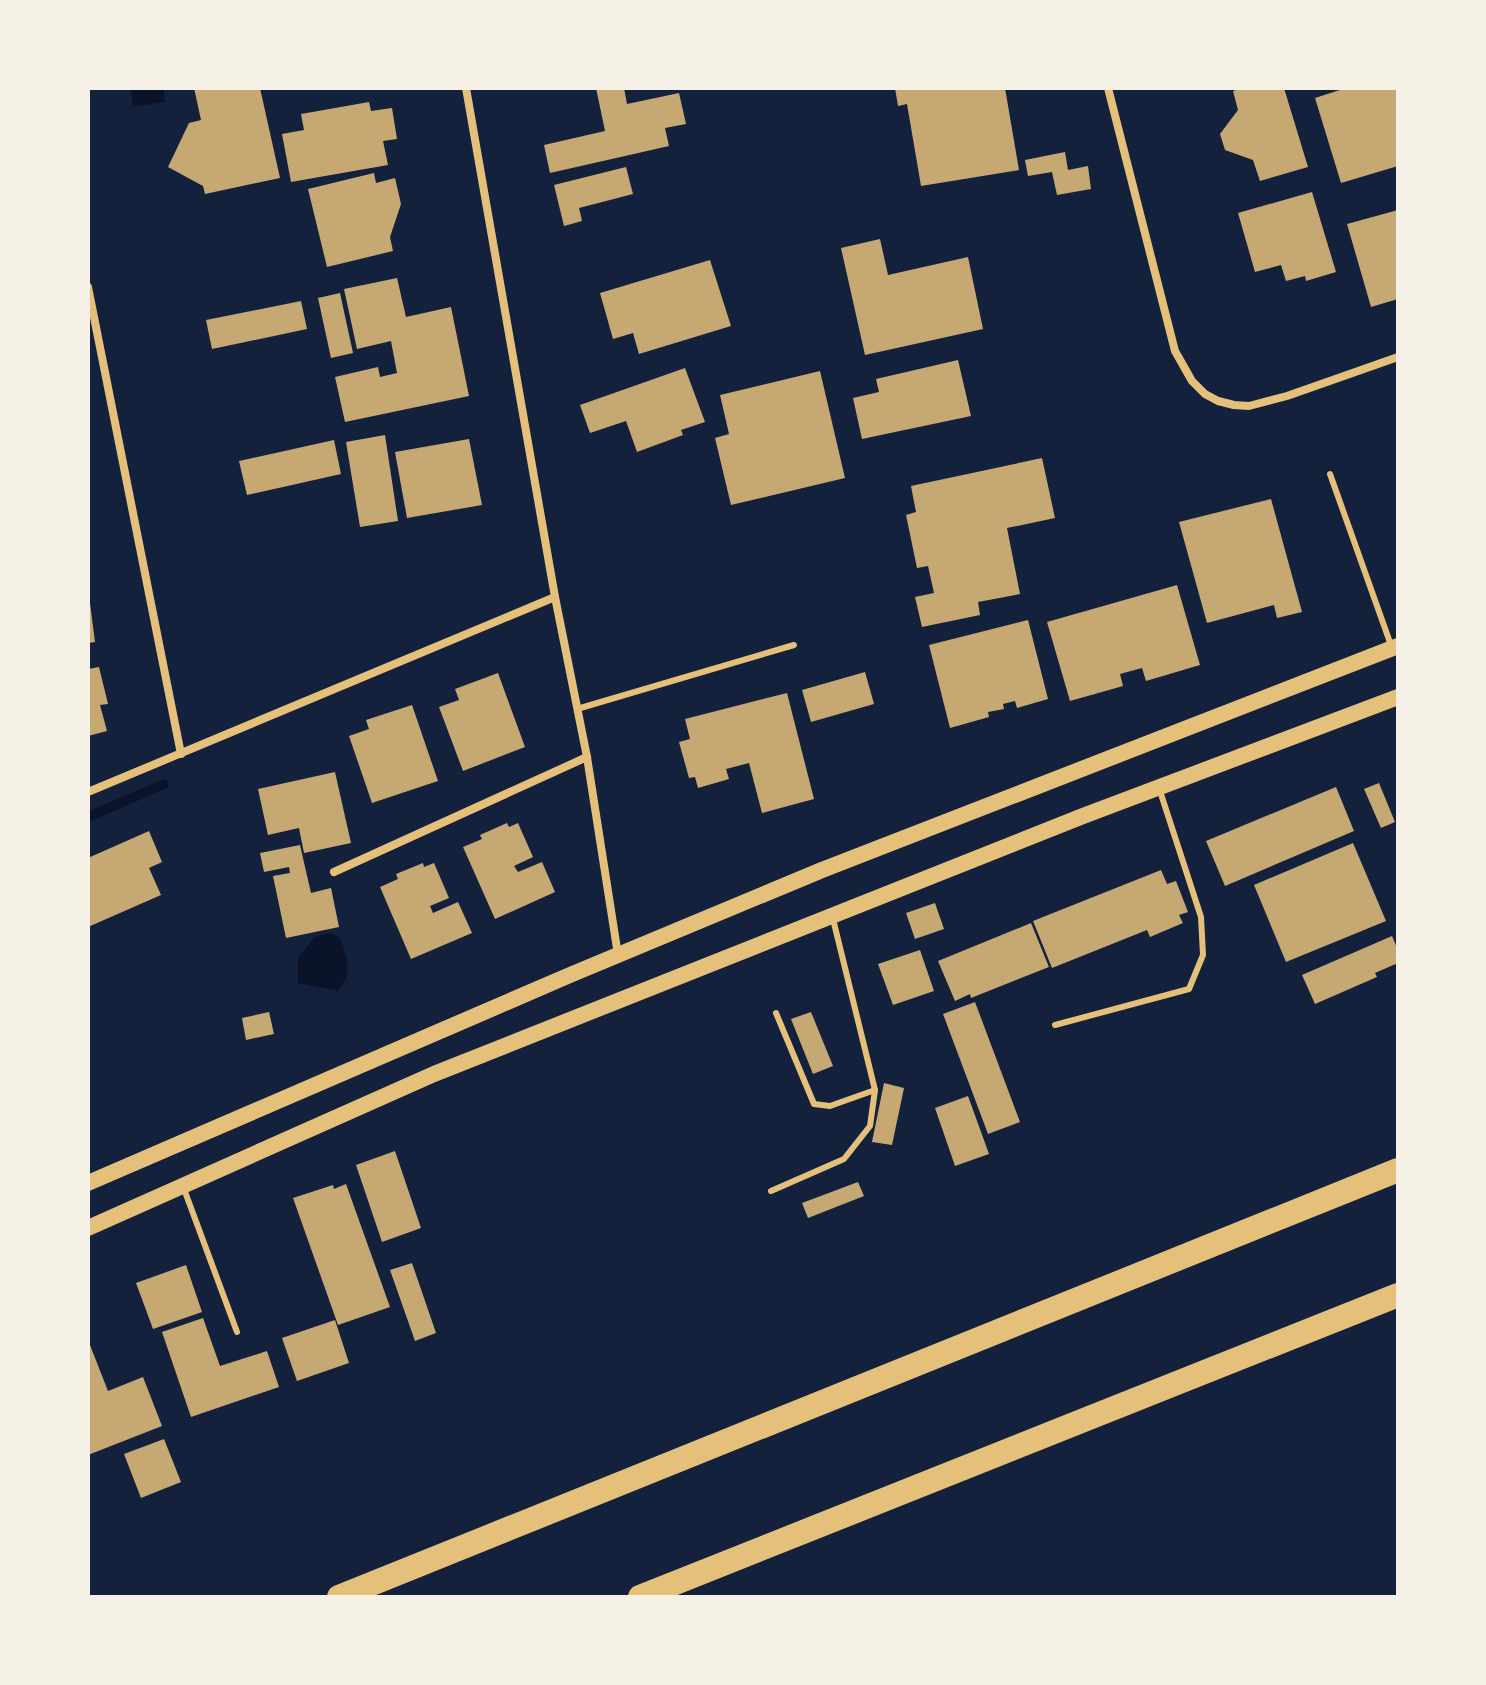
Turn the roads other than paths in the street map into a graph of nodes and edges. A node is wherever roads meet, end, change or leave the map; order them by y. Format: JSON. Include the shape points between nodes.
{"nodes":[{"id":1,"x":466,"y":88,"type":"edge"},
{"id":2,"x":1108,"y":88,"type":"edge"},
{"id":3,"x":88,"y":287,"type":"edge"},
{"id":4,"x":1398,"y":357,"type":"edge"},
{"id":5,"x":1330,"y":474,"type":"dead end"},
{"id":6,"x":555,"y":597,"type":"junction"},
{"id":7,"x":794,"y":645,"type":"dead end"},
{"id":8,"x":1395,"y":647,"type":"edge"},
{"id":9,"x":1398,"y":697,"type":"edge"},
{"id":10,"x":577,"y":709,"type":"junction"},
{"id":11,"x":181,"y":754,"type":"junction"},
{"id":12,"x":587,"y":757,"type":"junction"},
{"id":13,"x":1159,"y":787,"type":"junction"},
{"id":14,"x":88,"y":792,"type":"edge"},
{"id":15,"x":334,"y":872,"type":"dead end"},
{"id":16,"x":832,"y":915,"type":"junction"},
{"id":17,"x":618,"y":955,"type":"junction"},
{"id":18,"x":776,"y":1013,"type":"dead end"},
{"id":19,"x":1055,"y":1025,"type":"dead end"},
{"id":20,"x":875,"y":1090,"type":"junction"},
{"id":21,"x":1398,"y":1170,"type":"edge"},
{"id":22,"x":88,"y":1183,"type":"edge"},
{"id":23,"x":182,"y":1186,"type":"junction"},
{"id":24,"x":771,"y":1191,"type":"dead end"},
{"id":25,"x":88,"y":1228,"type":"edge"},
{"id":26,"x":1398,"y":1295,"type":"edge"},
{"id":27,"x":237,"y":1332,"type":"dead end"},
{"id":28,"x":339,"y":1597,"type":"edge"},
{"id":29,"x":640,"y":1597,"type":"edge"}],
"edges":[{"from":1,"to":6,"type":"street"},
{"from":2,"to":4,"type":"street","via":[[1175,351],[1205,394],[1249,406]]},
{"from":3,"to":11,"type":"street"},
{"from":5,"to":8,"type":"lane"},
{"from":6,"to":10,"type":"street"},
{"from":6,"to":11,"type":"street"},
{"from":7,"to":10,"type":"lane"},
{"from":8,"to":17,"type":"main road"},
{"from":9,"to":13,"type":"main road"},
{"from":10,"to":12,"type":"street"},
{"from":11,"to":14,"type":"street"},
{"from":12,"to":15,"type":"street"},
{"from":12,"to":17,"type":"street"},
{"from":13,"to":16,"type":"main road"},
{"from":13,"to":19,"type":"lane","via":[[1201,917],[1203,955],[1189,989]]},
{"from":16,"to":20,"type":"lane"},
{"from":16,"to":23,"type":"main road","via":[[434,1074]]},
{"from":17,"to":22,"type":"main road"},
{"from":18,"to":20,"type":"lane","via":[[814,1104],[830,1106]]},
{"from":20,"to":24,"type":"lane","via":[[870,1126],[844,1159]]},
{"from":21,"to":28,"type":"highway"},
{"from":23,"to":25,"type":"main road"},
{"from":23,"to":27,"type":"lane"},
{"from":26,"to":29,"type":"highway"}]}
